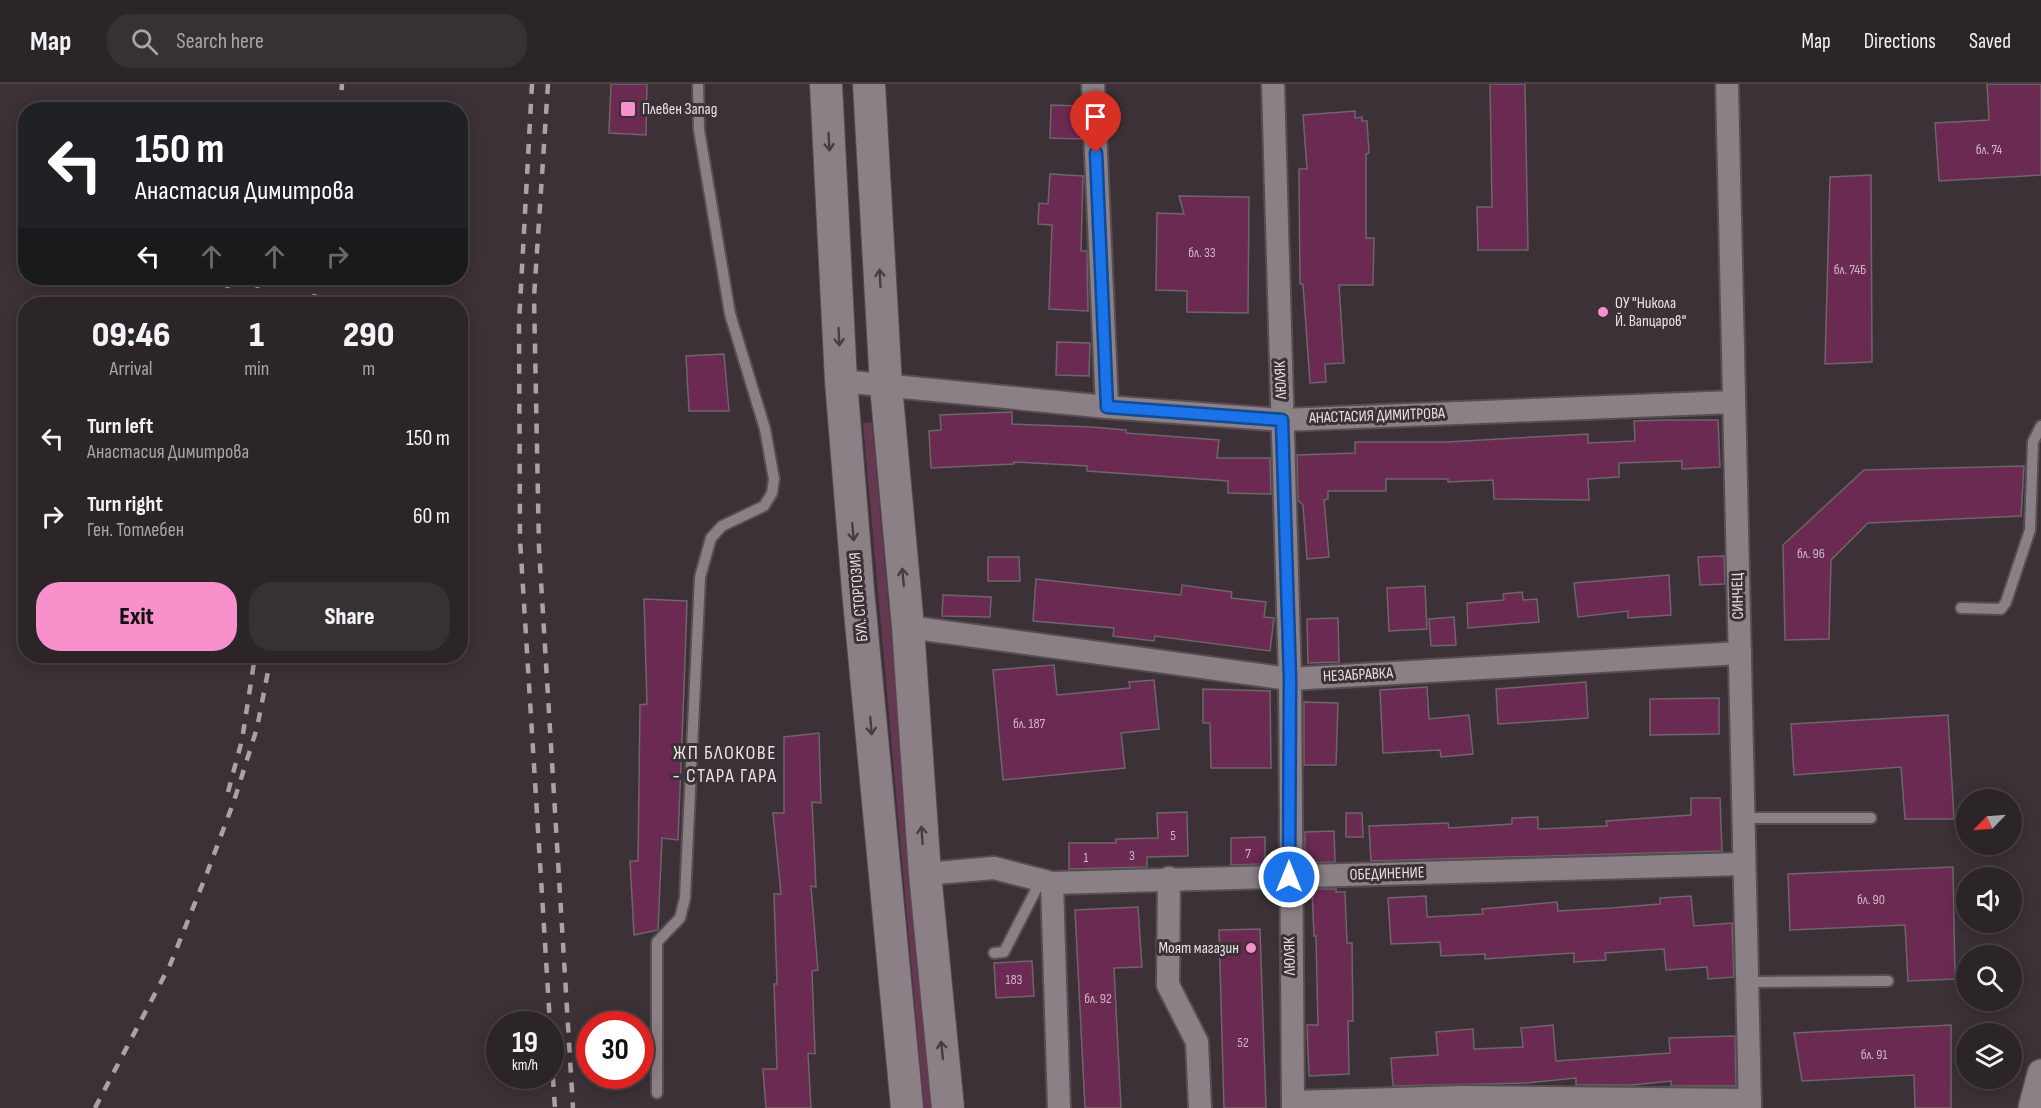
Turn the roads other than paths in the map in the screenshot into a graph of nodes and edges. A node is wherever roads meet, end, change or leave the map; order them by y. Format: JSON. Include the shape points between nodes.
{"nodes":[{"id":1,"x":698,"y":84,"type":"edge"},
{"id":2,"x":826,"y":84,"type":"edge"},
{"id":3,"x":869,"y":84,"type":"edge"},
{"id":4,"x":1093,"y":84,"type":"edge"},
{"id":5,"x":1274,"y":84,"type":"edge"},
{"id":6,"x":1727,"y":84,"type":"edge"},
{"id":7,"x":841,"y":381,"type":"junction"},
{"id":8,"x":886,"y":386,"type":"junction"},
{"id":9,"x":1734,"y":402,"type":"junction"},
{"id":10,"x":1107,"y":407,"type":"junction"},
{"id":11,"x":1282,"y":420,"type":"junction"},
{"id":12,"x":2041,"y":426,"type":"edge"},
{"id":13,"x":1961,"y":608,"type":"dead end"},
{"id":14,"x":908,"y":627,"type":"junction"},
{"id":15,"x":1740,"y":654,"type":"junction"},
{"id":16,"x":1290,"y":679,"type":"junction"},
{"id":17,"x":1744,"y":818,"type":"junction"},
{"id":18,"x":1871,"y":818,"type":"dead end"},
{"id":19,"x":1744,"y":864,"type":"junction"},
{"id":20,"x":925,"y":874,"type":"junction"},
{"id":21,"x":1289,"y":877,"type":"junction"},
{"id":22,"x":1169,"y":878,"type":"junction"},
{"id":23,"x":1046,"y":882,"type":"junction"},
{"id":24,"x":994,"y":953,"type":"dead end"},
{"id":25,"x":1888,"y":981,"type":"dead end"},
{"id":26,"x":1748,"y":982,"type":"junction"},
{"id":27,"x":2041,"y":1073,"type":"edge"},
{"id":28,"x":657,"y":1094,"type":"dead end"},
{"id":29,"x":1465,"y":1103,"type":"edge"},
{"id":30,"x":1750,"y":1104,"type":"edge"},
{"id":31,"x":1293,"y":1105,"type":"edge"},
{"id":32,"x":907,"y":1108,"type":"edge"},
{"id":33,"x":948,"y":1108,"type":"edge"},
{"id":34,"x":1059,"y":1108,"type":"edge"},
{"id":35,"x":1200,"y":1108,"type":"edge"},
{"id":36,"x":2032,"y":1108,"type":"edge"}],
"edges":[{"from":1,"to":28,"type":"lane","via":[[699,130],[730,314],[765,429],[774,479],[764,506],[722,526],[711,538],[700,577],[685,898],[680,918],[657,942]]},
{"from":2,"to":7,"type":"main road","name":"БУЛ. СТОРГОЗИЯ","one_way":true},
{"from":8,"to":3,"type":"main road","one_way":true},
{"from":4,"to":10,"type":"street"},
{"from":5,"to":11,"type":"street","name":"ЛЮЛЯК"},
{"from":6,"to":9,"type":"street","name":"СИНЧЕЦ"},
{"from":7,"to":8,"type":"street","name":"АНАСТАСИЯ ДИМИТРОВА"},
{"from":7,"to":32,"type":"main road","name":"БУЛ. СТОРГОЗИЯ","one_way":true},
{"from":8,"to":10,"type":"street","name":"АНАСТАСИЯ ДИМИТРОВА"},
{"from":14,"to":8,"type":"main road","one_way":true},
{"from":9,"to":11,"type":"street","name":"АНАСТАСИЯ ДИМИТРОВА"},
{"from":9,"to":15,"type":"street","name":"СИНЧЕЦ"},
{"from":10,"to":11,"type":"street","name":"АНАСТАСИЯ ДИМИТРОВА"},
{"from":11,"to":16,"type":"street","name":"ЛЮЛЯК"},
{"from":12,"to":13,"type":"lane","via":[[2033,442],[2030,530],[2006,602],[2001,609]]},
{"from":14,"to":16,"type":"street","name":"НЕЗАБРАВКА"},
{"from":20,"to":14,"type":"main road","one_way":true},
{"from":15,"to":16,"type":"street","name":"НЕЗАБРАВКА"},
{"from":15,"to":17,"type":"street","name":"СИНЧЕЦ"},
{"from":16,"to":21,"type":"street","name":"ЛЮЛЯК"},
{"from":17,"to":18,"type":"lane"},
{"from":17,"to":19,"type":"street","name":"СИНЧЕЦ"},
{"from":19,"to":21,"type":"street","name":"ОБЕДИНЕНИЕ"},
{"from":19,"to":26,"type":"street","name":"СИНЧЕЦ"},
{"from":20,"to":23,"type":"street","name":"ОБЕДИНЕНИЕ","via":[[994,868]]},
{"from":33,"to":20,"type":"main road","one_way":true},
{"from":21,"to":22,"type":"street","name":"ОБЕДИНЕНИЕ"},
{"from":21,"to":31,"type":"street","name":"ЛЮЛЯК"},
{"from":22,"to":23,"type":"street","name":"ОБЕДИНЕНИЕ"},
{"from":22,"to":35,"type":"street","via":[[1168,986],[1197,1042]]},
{"from":23,"to":24,"type":"lane","via":[[1004,952]]},
{"from":23,"to":34,"type":"street"},
{"from":25,"to":26,"type":"lane"},
{"from":26,"to":30,"type":"street","name":"СИНЧЕЦ"},
{"from":27,"to":36,"type":"street"},
{"from":29,"to":30,"type":"street"},
{"from":29,"to":31,"type":"street"}]}
